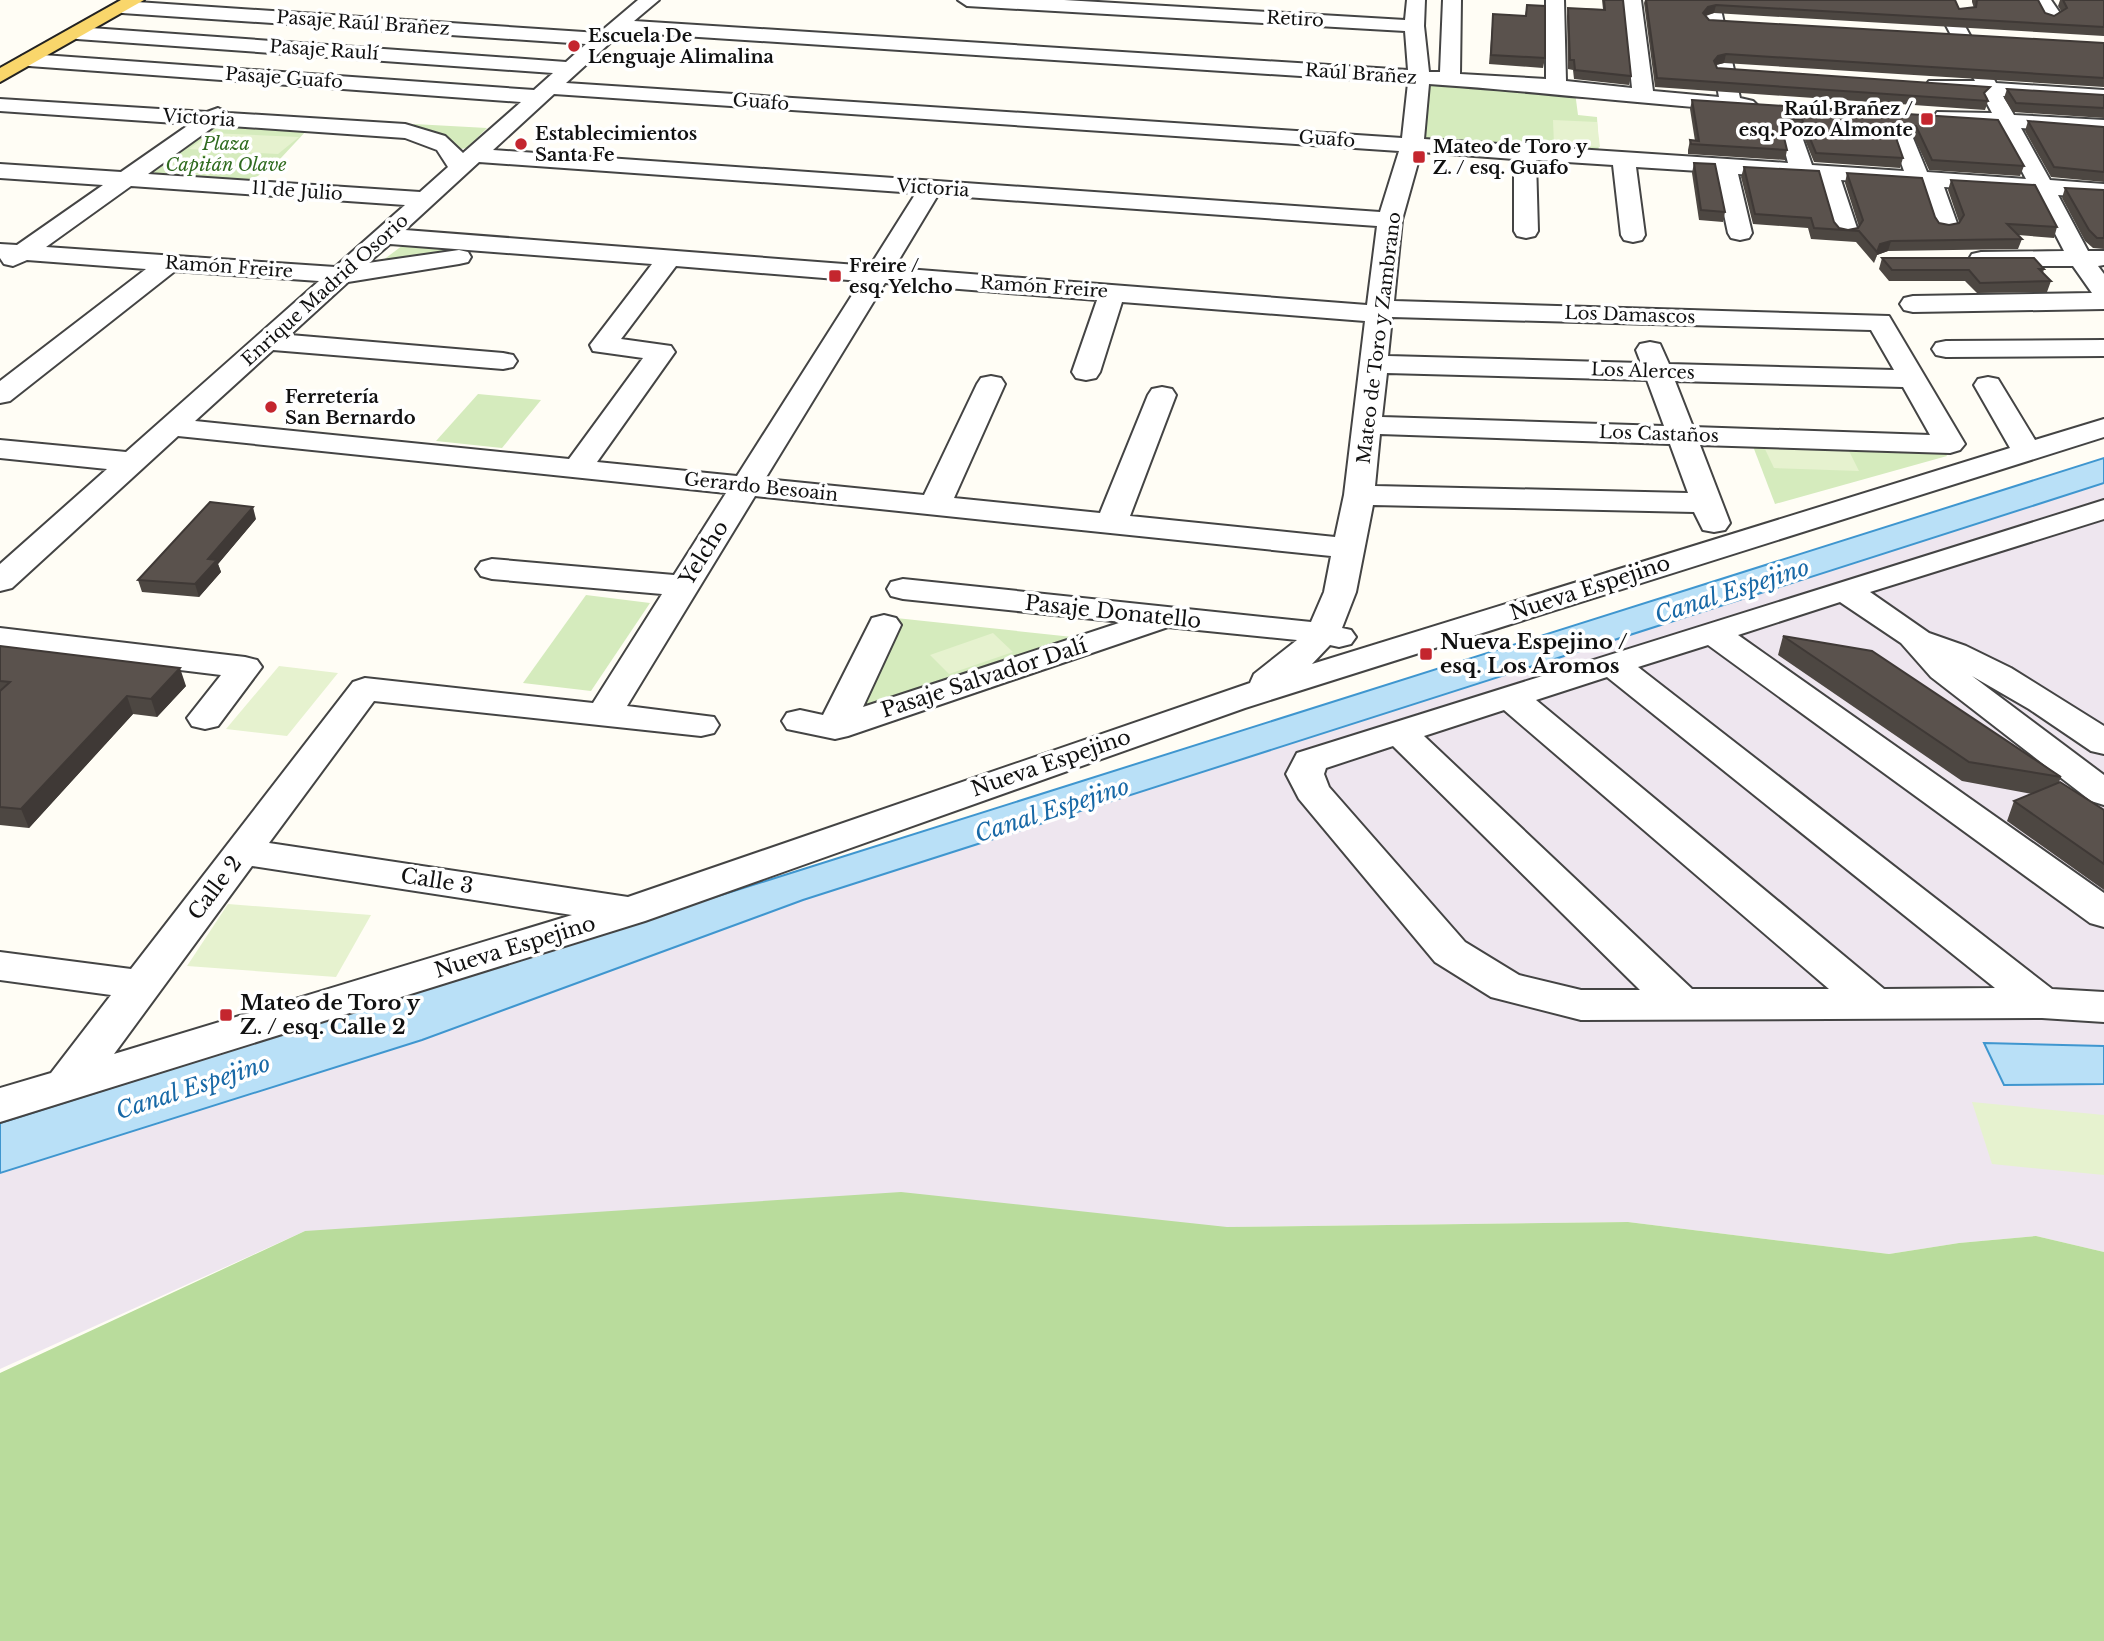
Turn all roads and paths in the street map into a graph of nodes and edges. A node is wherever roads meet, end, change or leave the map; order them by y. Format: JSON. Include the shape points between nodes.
{"nodes":[{"id":1,"x":650,"y":0,"type":"edge"},
{"id":2,"x":967,"y":0,"type":"edge"},
{"id":3,"x":1416,"y":0,"type":"edge"},
{"id":4,"x":1451,"y":0,"type":"edge"},
{"id":5,"x":1555,"y":0,"type":"edge"},
{"id":6,"x":1632,"y":0,"type":"edge"},
{"id":7,"x":1710,"y":0,"type":"edge"},
{"id":8,"x":1017,"y":1,"type":"edge"},
{"id":9,"x":122,"y":2,"type":"edge"},
{"id":10,"x":1085,"y":3,"type":"edge"},
{"id":11,"x":1198,"y":6,"type":"edge"},
{"id":12,"x":369,"y":7,"type":"dead end"},
{"id":13,"x":1951,"y":7,"type":"edge"},
{"id":14,"x":2053,"y":11,"type":"edge"},
{"id":15,"x":2027,"y":14,"type":"edge"},
{"id":16,"x":347,"y":22,"type":"junction"},
{"id":17,"x":614,"y":23,"type":"junction"},
{"id":18,"x":1001,"y":23,"type":"dead end"},
{"id":19,"x":1415,"y":26,"type":"junction"},
{"id":20,"x":77,"y":33,"type":"junction"},
{"id":21,"x":1934,"y":35,"type":"edge"},
{"id":22,"x":1961,"y":36,"type":"junction"},
{"id":23,"x":1987,"y":38,"type":"edge"},
{"id":24,"x":1719,"y":46,"type":"junction"},
{"id":25,"x":1746,"y":47,"type":"edge"},
{"id":26,"x":308,"y":49,"type":"junction"},
{"id":27,"x":1947,"y":59,"type":"edge"},
{"id":28,"x":0,"y":60,"type":"edge"},
{"id":29,"x":29,"y":60,"type":"junction"},
{"id":30,"x":1974,"y":61,"type":"junction"},
{"id":31,"x":2000,"y":62,"type":"edge"},
{"id":32,"x":571,"y":68,"type":"junction"},
{"id":33,"x":1724,"y":72,"type":"junction"},
{"id":34,"x":1752,"y":74,"type":"edge"},
{"id":35,"x":0,"y":76,"type":"edge"},
{"id":36,"x":268,"y":77,"type":"junction"},
{"id":37,"x":1419,"y":78,"type":"junction"},
{"id":38,"x":1450,"y":80,"type":"junction"},
{"id":39,"x":1918,"y":84,"type":"edge"},
{"id":40,"x":1556,"y":86,"type":"junction"},
{"id":41,"x":1987,"y":89,"type":"junction"},
{"id":42,"x":544,"y":92,"type":"junction"},
{"id":43,"x":1643,"y":96,"type":"junction"},
{"id":44,"x":2104,"y":96,"type":"edge"},
{"id":45,"x":1731,"y":104,"type":"junction"},
{"id":46,"x":0,"y":105,"type":"edge"},
{"id":47,"x":1772,"y":106,"type":"edge"},
{"id":48,"x":1923,"y":116,"type":"edge"},
{"id":49,"x":210,"y":119,"type":"junction"},
{"id":50,"x":2005,"y":121,"type":"junction"},
{"id":51,"x":2104,"y":127,"type":"edge"},
{"id":52,"x":1792,"y":136,"type":"edge"},
{"id":53,"x":1905,"y":143,"type":"edge"},
{"id":54,"x":1412,"y":145,"type":"junction"},
{"id":55,"x":1525,"y":152,"type":"junction"},
{"id":56,"x":475,"y":155,"type":"junction"},
{"id":57,"x":1625,"y":159,"type":"junction"},
{"id":58,"x":1725,"y":166,"type":"junction"},
{"id":59,"x":0,"y":171,"type":"edge"},
{"id":60,"x":1802,"y":171,"type":"junction"},
{"id":61,"x":1827,"y":172,"type":"junction"},
{"id":62,"x":454,"y":174,"type":"junction"},
{"id":63,"x":124,"y":179,"type":"junction"},
{"id":64,"x":1924,"y":179,"type":"junction"},
{"id":65,"x":2041,"y":187,"type":"junction"},
{"id":66,"x":931,"y":188,"type":"junction"},
{"id":67,"x":2104,"y":191,"type":"edge"},
{"id":68,"x":426,"y":199,"type":"junction"},
{"id":69,"x":1390,"y":220,"type":"junction"},
{"id":70,"x":1946,"y":226,"type":"edge"},
{"id":71,"x":1526,"y":231,"type":"dead end"},
{"id":72,"x":1846,"y":231,"type":"edge"},
{"id":73,"x":1740,"y":233,"type":"dead end"},
{"id":74,"x":1633,"y":235,"type":"dead end"},
{"id":75,"x":385,"y":236,"type":"junction"},
{"id":76,"x":541,"y":248,"type":"junction"},
{"id":77,"x":11,"y":251,"type":"edge"},
{"id":78,"x":670,"y":258,"type":"junction"},
{"id":79,"x":2092,"y":258,"type":"edge"},
{"id":80,"x":1956,"y":260,"type":"edge"},
{"id":81,"x":169,"y":262,"type":"junction"},
{"id":82,"x":0,"y":267,"type":"edge"},
{"id":83,"x":876,"y":274,"type":"junction"},
{"id":84,"x":342,"y":275,"type":"junction"},
{"id":85,"x":2104,"y":292,"type":"edge"},
{"id":86,"x":1112,"y":293,"type":"junction"},
{"id":87,"x":2104,"y":301,"type":"edge"},
{"id":88,"x":1913,"y":304,"type":"dead end"},
{"id":89,"x":1380,"y":311,"type":"junction"},
{"id":90,"x":1638,"y":315,"type":"junction"},
{"id":91,"x":267,"y":341,"type":"junction"},
{"id":92,"x":2104,"y":348,"type":"edge"},
{"id":93,"x":1946,"y":349,"type":"dead end"},
{"id":94,"x":503,"y":361,"type":"dead end"},
{"id":95,"x":1373,"y":364,"type":"junction"},
{"id":96,"x":1086,"y":372,"type":"dead end"},
{"id":97,"x":1658,"y":372,"type":"junction"},
{"id":98,"x":1913,"y":379,"type":"junction"},
{"id":99,"x":991,"y":384,"type":"dead end"},
{"id":100,"x":1987,"y":385,"type":"dead end"},
{"id":101,"x":0,"y":395,"type":"edge"},
{"id":102,"x":1162,"y":395,"type":"dead end"},
{"id":103,"x":1367,"y":425,"type":"junction"},
{"id":104,"x":172,"y":426,"type":"junction"},
{"id":105,"x":2104,"y":428,"type":"edge"},
{"id":106,"x":1680,"y":435,"type":"junction"},
{"id":107,"x":0,"y":449,"type":"edge"},
{"id":108,"x":2027,"y":452,"type":"junction"},
{"id":109,"x":132,"y":462,"type":"junction"},
{"id":110,"x":578,"y":467,"type":"junction"},
{"id":111,"x":746,"y":485,"type":"junction"},
{"id":112,"x":1359,"y":495,"type":"junction"},
{"id":113,"x":1707,"y":503,"type":"junction"},
{"id":114,"x":935,"y":505,"type":"junction"},
{"id":115,"x":2104,"y":509,"type":"edge"},
{"id":116,"x":1111,"y":524,"type":"junction"},
{"id":117,"x":1722,"y":545,"type":"junction"},
{"id":118,"x":1349,"y":548,"type":"junction"},
{"id":119,"x":492,"y":569,"type":"dead end"},
{"id":120,"x":1,"y":578,"type":"edge"},
{"id":121,"x":684,"y":586,"type":"junction"},
{"id":122,"x":903,"y":589,"type":"dead end"},
{"id":123,"x":1844,"y":590,"type":"junction"},
{"id":124,"x":1340,"y":593,"type":"junction"},
{"id":125,"x":1167,"y":618,"type":"junction"},
{"id":126,"x":884,"y":625,"type":"dead end"},
{"id":127,"x":1712,"y":632,"type":"junction"},
{"id":128,"x":1323,"y":633,"type":"junction"},
{"id":129,"x":1913,"y":636,"type":"junction"},
{"id":130,"x":0,"y":638,"type":"edge"},
{"id":131,"x":1384,"y":654,"type":"junction"},
{"id":132,"x":1612,"y":664,"type":"junction"},
{"id":133,"x":1510,"y":696,"type":"junction"},
{"id":134,"x":1232,"y":700,"type":"junction"},
{"id":135,"x":603,"y":716,"type":"junction"},
{"id":136,"x":205,"y":718,"type":"dead end"},
{"id":137,"x":800,"y":721,"type":"dead end"},
{"id":138,"x":701,"y":725,"type":"dead end"},
{"id":139,"x":835,"y":728,"type":"junction"},
{"id":140,"x":1399,"y":732,"type":"junction"},
{"id":141,"x":2104,"y":743,"type":"edge"},
{"id":142,"x":2104,"y":793,"type":"edge"},
{"id":143,"x":242,"y":852,"type":"junction"},
{"id":144,"x":631,"y":911,"type":"junction"},
{"id":145,"x":2104,"y":913,"type":"edge"},
{"id":146,"x":0,"y":966,"type":"edge"},
{"id":147,"x":142,"y":985,"type":"junction"},
{"id":148,"x":1680,"y":1003,"type":"junction"},
{"id":149,"x":2042,"y":1003,"type":"junction"},
{"id":150,"x":1876,"y":1005,"type":"junction"},
{"id":151,"x":2104,"y":1007,"type":"edge"},
{"id":152,"x":65,"y":1087,"type":"junction"},
{"id":153,"x":0,"y":1105,"type":"edge"}],
"edges":[{"from":1,"to":17,"type":"street","name":"Enrique Madrid Osorio"},
{"from":2,"to":8,"type":"street","name":"Retiro"},
{"from":3,"to":19,"type":"street","name":"Mateo de Toro y Zambrano"},
{"from":4,"to":38,"type":"street"},
{"from":5,"to":40,"type":"street"},
{"from":6,"to":43,"type":"street"},
{"from":7,"to":24,"type":"street","via":[[1721,22]]},
{"from":8,"to":10,"type":"street","name":"Retiro"},
{"from":8,"to":18,"type":"street"},
{"from":9,"to":16,"type":"street","name":"Pasaje Raúl Brañez"},
{"from":9,"to":20,"type":"main road"},
{"from":9,"to":28,"type":"main road"},
{"from":10,"to":11,"type":"street","name":"Retiro"},
{"from":11,"to":19,"type":"street","name":"Retiro"},
{"from":12,"to":16,"type":"street"},
{"from":13,"to":22,"type":"street"},
{"from":14,"to":15,"type":"street"},
{"from":16,"to":17,"type":"street","name":"Pasaje Raúl Brañez"},
{"from":16,"to":26,"type":"street"},
{"from":17,"to":32,"type":"street","name":"Enrique Madrid Osorio"},
{"from":17,"to":37,"type":"street","name":"Raúl Brañez"},
{"from":19,"to":37,"type":"street","name":"Mateo de Toro y Zambrano"},
{"from":20,"to":26,"type":"street","name":"Pasaje Raulí"},
{"from":20,"to":29,"type":"main road"},
{"from":21,"to":22,"type":"street"},
{"from":22,"to":23,"type":"street"},
{"from":22,"to":30,"type":"street"},
{"from":24,"to":25,"type":"street"},
{"from":24,"to":33,"type":"street"},
{"from":26,"to":32,"type":"street","name":"Pasaje Raulí"},
{"from":26,"to":36,"type":"street"},
{"from":27,"to":30,"type":"street"},
{"from":29,"to":35,"type":"main road"},
{"from":29,"to":36,"type":"street","name":"Pasaje Guafo"},
{"from":30,"to":31,"type":"street"},
{"from":30,"to":41,"type":"street"},
{"from":32,"to":42,"type":"street","name":"Enrique Madrid Osorio"},
{"from":33,"to":34,"type":"street"},
{"from":33,"to":45,"type":"street"},
{"from":36,"to":42,"type":"street","name":"Pasaje Guafo"},
{"from":36,"to":49,"type":"street"},
{"from":37,"to":38,"type":"street","name":"Raúl Brañez"},
{"from":37,"to":54,"type":"street","name":"Mateo de Toro y Zambrano"},
{"from":38,"to":40,"type":"street","name":"Raúl Brañez"},
{"from":39,"to":41,"type":"street"},
{"from":40,"to":43,"type":"street","name":"Raúl Brañez"},
{"from":41,"to":44,"type":"street"},
{"from":41,"to":50,"type":"street"},
{"from":42,"to":54,"type":"street","name":"Guafo"},
{"from":42,"to":56,"type":"street","name":"Enrique Madrid Osorio"},
{"from":43,"to":45,"type":"street","name":"Raúl Brañez"},
{"from":45,"to":47,"type":"street","name":"Raúl Brañez"},
{"from":46,"to":49,"type":"street","name":"Victoria"},
{"from":48,"to":50,"type":"street"},
{"from":49,"to":62,"type":"street","name":"Victoria","via":[[418,133],[437,140],[452,153],[459,167]]},
{"from":49,"to":63,"type":"street"},
{"from":50,"to":51,"type":"street"},
{"from":50,"to":65,"type":"street"},
{"from":52,"to":60,"type":"street"},
{"from":53,"to":64,"type":"street"},
{"from":54,"to":55,"type":"street","name":"Guafo"},
{"from":54,"to":69,"type":"street","name":"Mateo de Toro y Zambrano"},
{"from":55,"to":57,"type":"street","name":"Guafo"},
{"from":55,"to":71,"type":"street"},
{"from":56,"to":62,"type":"street","name":"Enrique Madrid Osorio"},
{"from":56,"to":66,"type":"street","name":"Victoria"},
{"from":57,"to":58,"type":"street","name":"Guafo","via":[[1687,154]]},
{"from":57,"to":74,"type":"street"},
{"from":58,"to":60,"type":"street","name":"Guafo"},
{"from":58,"to":73,"type":"street"},
{"from":59,"to":63,"type":"street","name":"11 de Julio"},
{"from":60,"to":61,"type":"street","name":"Guafo"},
{"from":61,"to":64,"type":"street","name":"Guafo"},
{"from":61,"to":72,"type":"street"},
{"from":62,"to":68,"type":"street","name":"Enrique Madrid Osorio"},
{"from":63,"to":68,"type":"street","name":"11 de Julio"},
{"from":63,"to":77,"type":"street"},
{"from":64,"to":65,"type":"street","name":"Guafo"},
{"from":64,"to":70,"type":"street"},
{"from":65,"to":67,"type":"street","name":"Guafo"},
{"from":65,"to":79,"type":"street"},
{"from":66,"to":69,"type":"street","name":"Victoria"},
{"from":66,"to":83,"type":"street","name":"Yelcho"},
{"from":68,"to":75,"type":"street","name":"Enrique Madrid Osorio"},
{"from":69,"to":89,"type":"street","name":"Mateo de Toro y Zambrano"},
{"from":75,"to":76,"type":"street","name":"Ramón Freire"},
{"from":75,"to":84,"type":"street","name":"Enrique Madrid Osorio"},
{"from":76,"to":78,"type":"street","name":"Ramón Freire"},
{"from":76,"to":84,"type":"street","name":"Ramón Freire"},
{"from":77,"to":81,"type":"street","name":"Ramón Freire"},
{"from":77,"to":82,"type":"street"},
{"from":78,"to":83,"type":"street","name":"Ramón Freire"},
{"from":78,"to":110,"type":"street","via":[[603,345],[661,352]]},
{"from":79,"to":80,"type":"street"},
{"from":79,"to":85,"type":"street"},
{"from":81,"to":84,"type":"street","name":"Ramón Freire"},
{"from":81,"to":101,"type":"street"},
{"from":83,"to":86,"type":"street","name":"Ramón Freire"},
{"from":83,"to":111,"type":"street","name":"Yelcho"},
{"from":84,"to":91,"type":"street","name":"Enrique Madrid Osorio"},
{"from":86,"to":89,"type":"street","name":"Ramón Freire"},
{"from":86,"to":96,"type":"street"},
{"from":87,"to":88,"type":"street"},
{"from":89,"to":90,"type":"street","name":"Los Damascos"},
{"from":89,"to":95,"type":"street","name":"Mateo de Toro y Zambrano"},
{"from":90,"to":97,"type":"street"},
{"from":90,"to":98,"type":"street","name":"Los Damascos","via":[[1880,322]]},
{"from":91,"to":94,"type":"street"},
{"from":91,"to":104,"type":"street","name":"Enrique Madrid Osorio"},
{"from":92,"to":93,"type":"street"},
{"from":95,"to":97,"type":"street","name":"Los Alerces"},
{"from":95,"to":103,"type":"street","name":"Mateo de Toro y Zambrano"},
{"from":97,"to":98,"type":"street","name":"Los Alerces"},
{"from":97,"to":106,"type":"street"},
{"from":98,"to":106,"type":"street","name":"Los Castaños","via":[[1950,443]]},
{"from":99,"to":114,"type":"street"},
{"from":100,"to":108,"type":"street"},
{"from":102,"to":116,"type":"street"},
{"from":103,"to":106,"type":"street","name":"Los Castaños"},
{"from":103,"to":112,"type":"street","name":"Mateo de Toro y Zambrano"},
{"from":104,"to":109,"type":"street","name":"Enrique Madrid Osorio"},
{"from":104,"to":110,"type":"street","name":"Gerardo Besoain"},
{"from":105,"to":108,"type":"street","name":"Nueva Espejino"},
{"from":106,"to":113,"type":"street"},
{"from":107,"to":109,"type":"street"},
{"from":108,"to":117,"type":"street","name":"Nueva Espejino"},
{"from":109,"to":120,"type":"street","name":"Enrique Madrid Osorio"},
{"from":110,"to":111,"type":"street","name":"Gerardo Besoain"},
{"from":111,"to":114,"type":"street","name":"Gerardo Besoain"},
{"from":111,"to":121,"type":"street","name":"Yelcho"},
{"from":112,"to":113,"type":"street"},
{"from":112,"to":118,"type":"street","name":"Mateo de Toro y Zambrano"},
{"from":113,"to":117,"type":"street"},
{"from":114,"to":116,"type":"street","name":"Gerardo Besoain"},
{"from":115,"to":123,"type":"street"},
{"from":116,"to":118,"type":"street","name":"Gerardo Besoain"},
{"from":117,"to":131,"type":"street","name":"Nueva Espejino"},
{"from":118,"to":124,"type":"street","name":"Mateo de Toro y Zambrano"},
{"from":119,"to":121,"type":"street"},
{"from":121,"to":135,"type":"street","name":"Yelcho"},
{"from":122,"to":125,"type":"street","name":"Pasaje Donatello"},
{"from":123,"to":127,"type":"street"},
{"from":123,"to":129,"type":"street"},
{"from":124,"to":128,"type":"street","name":"Mateo de Toro y Zambrano"},
{"from":124,"to":131,"type":"street"},
{"from":125,"to":128,"type":"street","name":"Pasaje Donatello"},
{"from":125,"to":139,"type":"street","name":"Pasaje Salvador Dalí"},
{"from":126,"to":139,"type":"street"},
{"from":127,"to":132,"type":"street"},
{"from":127,"to":145,"type":"street"},
{"from":128,"to":131,"type":"street","via":[[1335,635],[1356,651]]},
{"from":128,"to":134,"type":"street","name":"Mateo de Toro y Zambrano","via":[[1289,666]]},
{"from":129,"to":141,"type":"street","via":[[2015,683]]},
{"from":129,"to":142,"type":"street","via":[[1953,678]]},
{"from":130,"to":136,"type":"street","via":[[245,667]]},
{"from":131,"to":134,"type":"street","name":"Nueva Espejino"},
{"from":132,"to":133,"type":"street"},
{"from":132,"to":149,"type":"street"},
{"from":133,"to":140,"type":"street"},
{"from":133,"to":150,"type":"street"},
{"from":134,"to":144,"type":"street","name":"Nueva Espejino"},
{"from":135,"to":138,"type":"street"},
{"from":135,"to":143,"type":"street","name":"Calle 2","via":[[365,689]]},
{"from":137,"to":139,"type":"street","name":"Pasaje Salvador Dalí"},
{"from":140,"to":148,"type":"street"},
{"from":140,"to":148,"type":"street","via":[[1310,761],[1306,774],[1312,791],[1450,951],[1506,987],[1581,1005]]},
{"from":143,"to":144,"type":"street","name":"Calle 3"},
{"from":143,"to":147,"type":"street","name":"Calle 2"},
{"from":144,"to":152,"type":"street","name":"Nueva Espejino"},
{"from":146,"to":147,"type":"street"},
{"from":147,"to":152,"type":"street","name":"Calle 2"},
{"from":148,"to":150,"type":"street"},
{"from":149,"to":150,"type":"street"},
{"from":149,"to":151,"type":"street"},
{"from":152,"to":153,"type":"street","name":"Nueva Espejino"}]}
